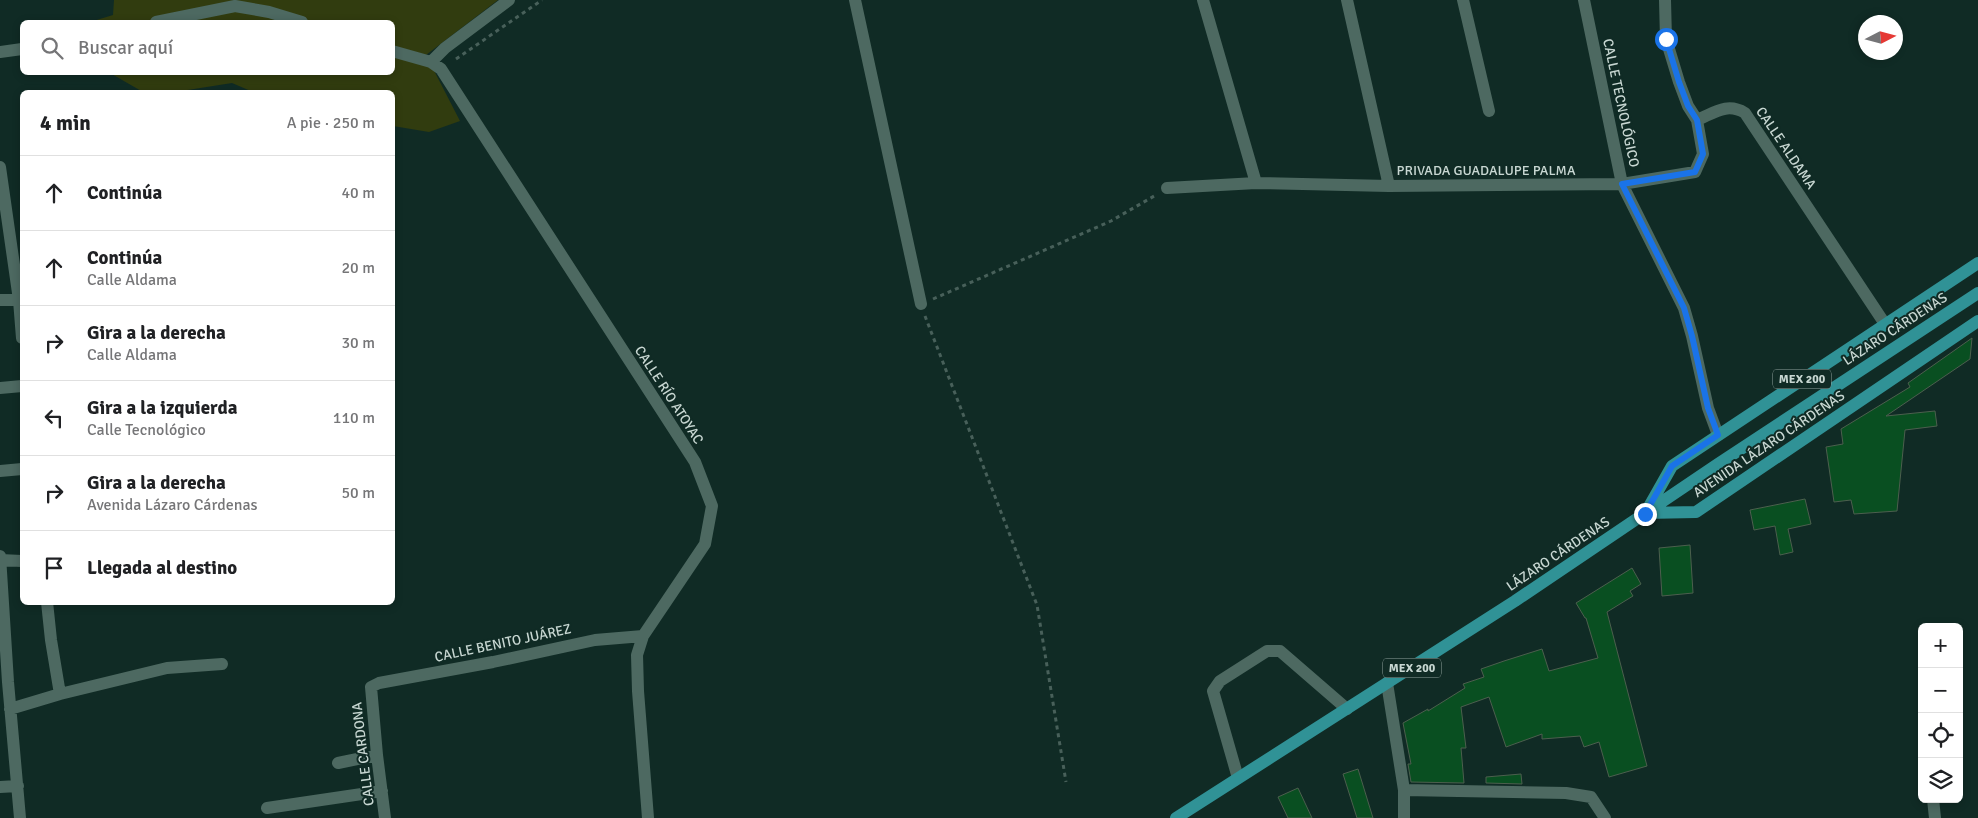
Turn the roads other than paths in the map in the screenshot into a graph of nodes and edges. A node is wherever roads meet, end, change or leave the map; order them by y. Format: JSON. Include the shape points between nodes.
{"nodes":[{"id":1,"x":509,"y":0,"type":"edge"},
{"id":2,"x":855,"y":0,"type":"edge"},
{"id":3,"x":1203,"y":0,"type":"edge"},
{"id":4,"x":1347,"y":0,"type":"edge"},
{"id":5,"x":1463,"y":0,"type":"edge"},
{"id":6,"x":1584,"y":0,"type":"edge"},
{"id":7,"x":1665,"y":0,"type":"edge"},
{"id":8,"x":166,"y":20,"type":"edge"},
{"id":9,"x":295,"y":20,"type":"edge"},
{"id":10,"x":20,"y":49,"type":"edge"},
{"id":11,"x":0,"y":52,"type":"edge"},
{"id":12,"x":395,"y":52,"type":"edge"},
{"id":13,"x":436,"y":66,"type":"junction"},
{"id":14,"x":1489,"y":111,"type":"dead end"},
{"id":15,"x":1697,"y":120,"type":"junction"},
{"id":16,"x":0,"y":167,"type":"edge"},
{"id":17,"x":1256,"y":183,"type":"junction"},
{"id":18,"x":1622,"y":184,"type":"junction"},
{"id":19,"x":1389,"y":186,"type":"junction"},
{"id":20,"x":1167,"y":188,"type":"road end"},
{"id":21,"x":1978,"y":263,"type":"edge"},
{"id":22,"x":1978,"y":293,"type":"edge"},
{"id":23,"x":0,"y":300,"type":"edge"},
{"id":24,"x":19,"y":300,"type":"junction"},
{"id":25,"x":921,"y":304,"type":"road end"},
{"id":26,"x":20,"y":313,"type":"edge"},
{"id":27,"x":1978,"y":321,"type":"edge"},
{"id":28,"x":1885,"y":324,"type":"junction"},
{"id":29,"x":20,"y":386,"type":"edge"},
{"id":30,"x":0,"y":388,"type":"edge"},
{"id":31,"x":1718,"y":435,"type":"junction"},
{"id":32,"x":20,"y":469,"type":"edge"},
{"id":33,"x":0,"y":471,"type":"edge"},
{"id":34,"x":1645,"y":514,"type":"junction"},
{"id":35,"x":0,"y":559,"type":"edge"},
{"id":36,"x":20,"y":561,"type":"edge"},
{"id":37,"x":47,"y":605,"type":"edge"},
{"id":38,"x":643,"y":636,"type":"junction"},
{"id":39,"x":222,"y":664,"type":"dead end"},
{"id":40,"x":4,"y":682,"type":"edge"},
{"id":41,"x":1387,"y":683,"type":"junction"},
{"id":42,"x":371,"y":686,"type":"joint"},
{"id":43,"x":60,"y":694,"type":"junction"},
{"id":44,"x":10,"y":709,"type":"junction"},
{"id":45,"x":1347,"y":709,"type":"junction"},
{"id":46,"x":377,"y":755,"type":"junction"},
{"id":47,"x":338,"y":763,"type":"dead end"},
{"id":48,"x":1238,"y":778,"type":"junction"},
{"id":49,"x":18,"y":786,"type":"junction"},
{"id":50,"x":0,"y":787,"type":"edge"},
{"id":51,"x":1404,"y":790,"type":"junction"},
{"id":52,"x":382,"y":791,"type":"junction"},
{"id":53,"x":1933,"y":803,"type":"edge"},
{"id":54,"x":267,"y":808,"type":"dead end"},
{"id":55,"x":20,"y":818,"type":"edge"},
{"id":56,"x":385,"y":818,"type":"edge"},
{"id":57,"x":648,"y":818,"type":"edge"},
{"id":58,"x":1176,"y":818,"type":"edge"},
{"id":59,"x":1404,"y":818,"type":"edge"},
{"id":60,"x":1605,"y":818,"type":"edge"},
{"id":61,"x":1935,"y":818,"type":"edge"}],
"edges":[{"from":1,"to":13,"type":"street","via":[[445,48]]},
{"from":2,"to":25,"type":"street"},
{"from":3,"to":17,"type":"street"},
{"from":4,"to":19,"type":"street","name":"PRIVADA GUADALUPE PALMA"},
{"from":5,"to":14,"type":"street"},
{"from":6,"to":18,"type":"street","name":"CALLE TECNOLÓGICO"},
{"from":7,"to":15,"type":"street","via":[[1666,39],[1688,106]]},
{"from":8,"to":9,"type":"street","via":[[235,6]]},
{"from":10,"to":11,"type":"street"},
{"from":12,"to":13,"type":"street"},
{"from":13,"to":38,"type":"street","name":"CALLE RÍO ATOYAC","via":[[695,462],[712,506],[705,544]]},
{"from":15,"to":18,"type":"street","via":[[1703,154],[1695,172]]},
{"from":15,"to":28,"type":"street","name":"CALLE ALDAMA","via":[[1727,108],[1736,107],[1745,113]]},
{"from":16,"to":24,"type":"street"},
{"from":17,"to":19,"type":"street"},
{"from":17,"to":20,"type":"street"},
{"from":18,"to":19,"type":"street","name":"PRIVADA GUADALUPE PALMA"},
{"from":18,"to":31,"type":"street","name":"CALLE TECNOLÓGICO","via":[[1684,308],[1708,408]]},
{"from":21,"to":28,"type":"main road","number":"MEX 200"},
{"from":22,"to":34,"type":"main road","name":"LÁZARO CÁRDENAS","number":"MEX 200"},
{"from":23,"to":24,"type":"street"},
{"from":24,"to":26,"type":"street"},
{"from":27,"to":34,"type":"main road","name":"AVENIDA LÁZARO CÁRDENAS","via":[[1696,512]]},
{"from":28,"to":31,"type":"main road","number":"MEX 200"},
{"from":29,"to":30,"type":"street"},
{"from":31,"to":34,"type":"main road","number":"MEX 200","via":[[1672,466]]},
{"from":32,"to":33,"type":"street"},
{"from":34,"to":41,"type":"main road","name":"LÁZARO CÁRDENAS","number":"MEX 200"},
{"from":35,"to":36,"type":"street"},
{"from":35,"to":40,"type":"street"},
{"from":37,"to":43,"type":"street"},
{"from":38,"to":42,"type":"street","name":"CALLE BENITO JUÁREZ","via":[[594,640]]},
{"from":38,"to":57,"type":"street","name":"CALLE RÍO ATOYAC","via":[[637,655],[638,692]]},
{"from":39,"to":43,"type":"street","via":[[167,668]]},
{"from":40,"to":44,"type":"street"},
{"from":41,"to":45,"type":"main road","name":"LÁZARO CÁRDENAS","number":"MEX 200"},
{"from":41,"to":51,"type":"street"},
{"from":42,"to":46,"type":"street","name":"CALLE CARDONA"},
{"from":43,"to":44,"type":"street"},
{"from":44,"to":49,"type":"street"},
{"from":45,"to":48,"type":"main road","name":"LÁZARO CÁRDENAS","number":"MEX 200"},
{"from":45,"to":48,"type":"street","via":[[1280,651],[1267,651],[1220,681],[1213,691]]},
{"from":46,"to":47,"type":"street"},
{"from":46,"to":52,"type":"street","name":"CALLE CARDONA"},
{"from":48,"to":58,"type":"main road","name":"LÁZARO CÁRDENAS","number":"MEX 200"},
{"from":49,"to":50,"type":"street"},
{"from":49,"to":55,"type":"street"},
{"from":51,"to":59,"type":"street"},
{"from":51,"to":60,"type":"street","via":[[1566,793],[1590,797]]},
{"from":52,"to":54,"type":"street"},
{"from":52,"to":56,"type":"street","name":"CALLE CARDONA"},
{"from":53,"to":61,"type":"street"}]}
